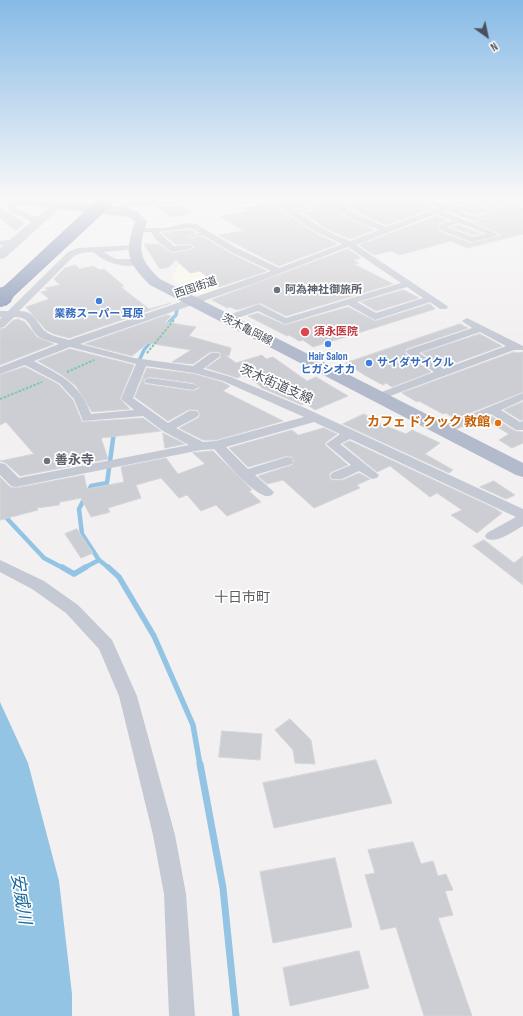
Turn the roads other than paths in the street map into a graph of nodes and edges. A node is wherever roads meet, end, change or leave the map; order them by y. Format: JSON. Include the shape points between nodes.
{"nodes":[{"id":1,"x":9,"y":247,"type":"edge"},
{"id":2,"x":56,"y":247,"type":"edge"},
{"id":3,"x":128,"y":247,"type":"edge"},
{"id":4,"x":133,"y":247,"type":"edge"},
{"id":5,"x":170,"y":247,"type":"edge"},
{"id":6,"x":230,"y":247,"type":"edge"},
{"id":7,"x":341,"y":247,"type":"edge"},
{"id":8,"x":355,"y":247,"type":"edge"},
{"id":9,"x":96,"y":250,"type":"junction"},
{"id":10,"x":186,"y":250,"type":"dead end"},
{"id":11,"x":0,"y":255,"type":"edge"},
{"id":12,"x":137,"y":262,"type":"junction"},
{"id":13,"x":279,"y":271,"type":"junction"},
{"id":14,"x":409,"y":283,"type":"junction"},
{"id":15,"x":0,"y":299,"type":"edge"},
{"id":16,"x":430,"y":300,"type":"junction"},
{"id":17,"x":349,"y":301,"type":"junction"},
{"id":18,"x":186,"y":304,"type":"junction"},
{"id":19,"x":443,"y":307,"type":"dead end"},
{"id":20,"x":6,"y":313,"type":"edge"},
{"id":21,"x":226,"y":319,"type":"junction"},
{"id":22,"x":467,"y":320,"type":"dead end"},
{"id":23,"x":0,"y":325,"type":"edge"},
{"id":24,"x":481,"y":328,"type":"junction"},
{"id":25,"x":69,"y":344,"type":"junction"},
{"id":26,"x":519,"y":348,"type":"edge"},
{"id":27,"x":215,"y":355,"type":"dead end"},
{"id":28,"x":25,"y":362,"type":"junction"},
{"id":29,"x":142,"y":362,"type":"junction"},
{"id":30,"x":183,"y":369,"type":"junction"},
{"id":31,"x":195,"y":370,"type":"junction"},
{"id":32,"x":0,"y":371,"type":"edge"},
{"id":33,"x":443,"y":373,"type":"junction"},
{"id":34,"x":150,"y":381,"type":"dead end"},
{"id":35,"x":172,"y":384,"type":"junction"},
{"id":36,"x":192,"y":387,"type":"dead end"},
{"id":37,"x":523,"y":396,"type":"edge"},
{"id":38,"x":378,"y":397,"type":"junction"},
{"id":39,"x":492,"y":409,"type":"junction"},
{"id":40,"x":146,"y":412,"type":"junction"},
{"id":41,"x":193,"y":414,"type":"dead end"},
{"id":42,"x":314,"y":418,"type":"junction"},
{"id":43,"x":523,"y":426,"type":"edge"},
{"id":44,"x":168,"y":428,"type":"junction"},
{"id":45,"x":444,"y":430,"type":"junction"},
{"id":46,"x":349,"y":434,"type":"junction"},
{"id":47,"x":217,"y":445,"type":"junction"},
{"id":48,"x":201,"y":446,"type":"junction"},
{"id":49,"x":287,"y":461,"type":"dead end"},
{"id":50,"x":360,"y":466,"type":"junction"},
{"id":51,"x":0,"y":467,"type":"edge"},
{"id":52,"x":523,"y":470,"type":"edge"},
{"id":53,"x":245,"y":474,"type":"junction"},
{"id":54,"x":372,"y":475,"type":"dead end"},
{"id":55,"x":337,"y":476,"type":"dead end"},
{"id":56,"x":267,"y":492,"type":"dead end"},
{"id":57,"x":523,"y":515,"type":"edge"},
{"id":58,"x":523,"y":520,"type":"edge"},
{"id":59,"x":492,"y":536,"type":"dead end"},
{"id":60,"x":0,"y":565,"type":"edge"},
{"id":61,"x":182,"y":1016,"type":"edge"}],
"edges":[{"from":1,"to":11,"type":"street"},
{"from":2,"to":15,"type":"highway","bridge":true},
{"from":3,"to":9,"type":"street"},
{"from":4,"to":12,"type":"main road","name":"茨木亀岡線"},
{"from":5,"to":10,"type":"street"},
{"from":6,"to":13,"type":"street"},
{"from":7,"to":13,"type":"street","name":"西国街道"},
{"from":8,"to":14,"type":"street"},
{"from":9,"to":12,"type":"street","via":[[105,258],[119,263]]},
{"from":9,"to":20,"type":"street","via":[[71,254]]},
{"from":12,"to":18,"type":"main road","name":"茨木亀岡線","via":[[155,282]]},
{"from":13,"to":18,"type":"street","name":"西国街道"},
{"from":14,"to":16,"type":"street"},
{"from":14,"to":17,"type":"street"},
{"from":16,"to":17,"type":"street","via":[[375,317]]},
{"from":16,"to":19,"type":"street"},
{"from":17,"to":21,"type":"street","via":[[285,321],[259,307]]},
{"from":18,"to":21,"type":"main road","name":"茨木亀岡線"},
{"from":18,"to":25,"type":"street","name":"西国街道"},
{"from":20,"to":23,"type":"street"},
{"from":20,"to":25,"type":"street","name":"茨木街道支線","via":[[23,314],[34,321],[42,334]]},
{"from":21,"to":38,"type":"main road","name":"茨木亀岡線"},
{"from":22,"to":24,"type":"street"},
{"from":24,"to":26,"type":"street"},
{"from":24,"to":33,"type":"street","via":[[411,352]]},
{"from":25,"to":28,"type":"street","name":"西国街道"},
{"from":25,"to":29,"type":"street","name":"茨木街道支線"},
{"from":26,"to":33,"type":"street"},
{"from":27,"to":31,"type":"street"},
{"from":28,"to":32,"type":"street","name":"西国街道"},
{"from":28,"to":40,"type":"street","via":[[63,381],[79,398],[88,418]]},
{"from":29,"to":30,"type":"street","name":"茨木街道支線"},
{"from":29,"to":40,"type":"street","via":[[127,399]]},
{"from":30,"to":31,"type":"street","name":"茨木街道支線"},
{"from":30,"to":35,"type":"street"},
{"from":31,"to":42,"type":"street","name":"茨木街道支線","via":[[227,379]]},
{"from":33,"to":38,"type":"street"},
{"from":34,"to":35,"type":"street"},
{"from":35,"to":36,"type":"street"},
{"from":37,"to":39,"type":"street"},
{"from":38,"to":45,"type":"main road","name":"茨木亀岡線"},
{"from":39,"to":43,"type":"street","via":[[520,427]]},
{"from":39,"to":45,"type":"street"},
{"from":40,"to":44,"type":"street"},
{"from":41,"to":44,"type":"street"},
{"from":42,"to":46,"type":"street","name":"茨木街道支線"},
{"from":42,"to":47,"type":"street"},
{"from":44,"to":48,"type":"street"},
{"from":45,"to":52,"type":"main road","name":"茨木亀岡線"},
{"from":46,"to":50,"type":"street","via":[[332,444]]},
{"from":46,"to":57,"type":"street","name":"茨木街道支線"},
{"from":47,"to":48,"type":"street"},
{"from":47,"to":53,"type":"street"},
{"from":48,"to":51,"type":"street","via":[[37,486],[16,483]]},
{"from":49,"to":53,"type":"street"},
{"from":50,"to":54,"type":"street"},
{"from":50,"to":55,"type":"street"},
{"from":53,"to":56,"type":"street"},
{"from":58,"to":59,"type":"street"},
{"from":60,"to":61,"type":"street","via":[[38,585],[72,609],[106,645],[128,696],[164,835],[176,894]]}]}
